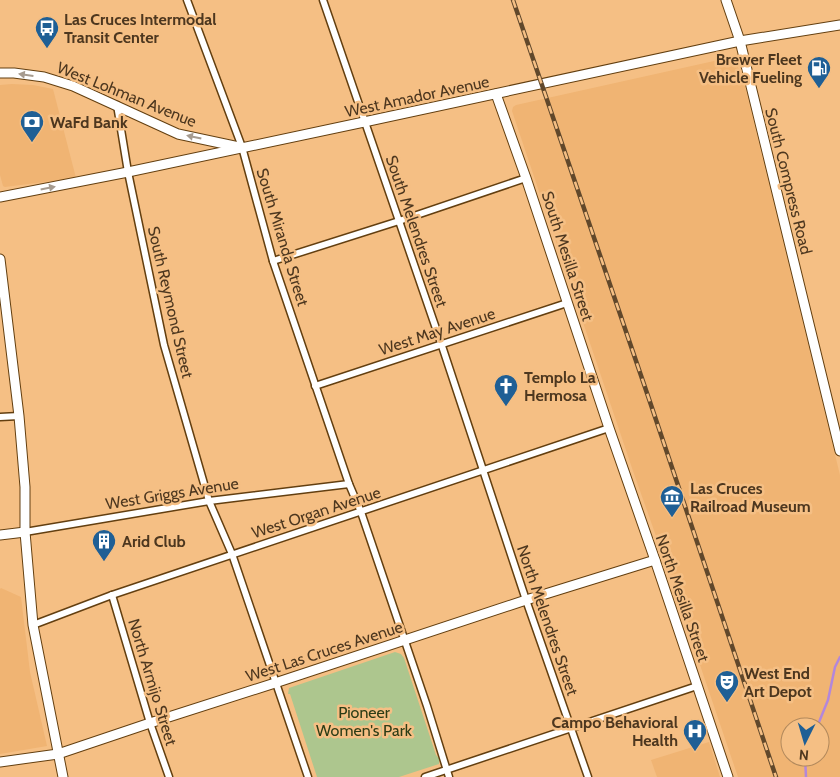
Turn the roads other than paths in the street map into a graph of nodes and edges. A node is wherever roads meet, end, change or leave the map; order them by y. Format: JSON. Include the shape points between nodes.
{"nodes":[{"id":1,"x":187,"y":0,"type":"edge"},
{"id":2,"x":323,"y":0,"type":"edge"},
{"id":3,"x":726,"y":0,"type":"edge"},
{"id":4,"x":840,"y":25,"type":"edge"},
{"id":5,"x":740,"y":41,"type":"junction"},
{"id":6,"x":0,"y":73,"type":"edge"},
{"id":7,"x":496,"y":94,"type":"junction"},
{"id":8,"x":117,"y":105,"type":"junction"},
{"id":9,"x":364,"y":122,"type":"junction"},
{"id":10,"x":242,"y":147,"type":"junction"},
{"id":11,"x":128,"y":172,"type":"junction"},
{"id":12,"x":526,"y":178,"type":"junction"},
{"id":13,"x":0,"y":197,"type":"edge"},
{"id":14,"x":399,"y":221,"type":"junction"},
{"id":15,"x":0,"y":259,"type":"edge"},
{"id":16,"x":273,"y":261,"type":"junction"},
{"id":17,"x":568,"y":303,"type":"junction"},
{"id":18,"x":441,"y":343,"type":"junction"},
{"id":19,"x":315,"y":386,"type":"junction"},
{"id":20,"x":19,"y":416,"type":"junction"},
{"id":21,"x":0,"y":417,"type":"edge"},
{"id":22,"x":609,"y":428,"type":"junction"},
{"id":23,"x":840,"y":451,"type":"edge"},
{"id":24,"x":483,"y":471,"type":"junction"},
{"id":25,"x":349,"y":484,"type":"junction"},
{"id":26,"x":209,"y":502,"type":"junction"},
{"id":27,"x":361,"y":512,"type":"junction"},
{"id":28,"x":25,"y":532,"type":"junction"},
{"id":29,"x":0,"y":535,"type":"edge"},
{"id":30,"x":232,"y":554,"type":"junction"},
{"id":31,"x":655,"y":560,"type":"junction"},
{"id":32,"x":112,"y":595,"type":"junction"},
{"id":33,"x":526,"y":600,"type":"junction"},
{"id":34,"x":33,"y":625,"type":"junction"},
{"id":35,"x":404,"y":640,"type":"junction"},
{"id":36,"x":275,"y":683,"type":"junction"},
{"id":37,"x":697,"y":686,"type":"junction"},
{"id":38,"x":150,"y":723,"type":"junction"},
{"id":39,"x":571,"y":728,"type":"junction"},
{"id":40,"x":58,"y":754,"type":"junction"},
{"id":41,"x":0,"y":762,"type":"edge"},
{"id":42,"x":448,"y":774,"type":"edge"},
{"id":43,"x":63,"y":777,"type":"edge"},
{"id":44,"x":168,"y":777,"type":"edge"},
{"id":45,"x":308,"y":777,"type":"edge"},
{"id":46,"x":425,"y":777,"type":"edge"},
{"id":47,"x":588,"y":777,"type":"edge"},
{"id":48,"x":728,"y":777,"type":"edge"}],
"edges":[{"from":1,"to":10,"type":"street","name":"South Miranda Street"},
{"from":2,"to":9,"type":"street","name":"South Melendres Street"},
{"from":3,"to":5,"type":"street","name":"South Compress Road"},
{"from":4,"to":5,"type":"street","name":"West Amador Avenue"},
{"from":5,"to":7,"type":"street","name":"West Amador Avenue"},
{"from":5,"to":23,"type":"street","name":"South Compress Road"},
{"from":8,"to":6,"type":"street","name":"West Lohman Avenue","one_way":true,"via":[[44,77]]},
{"from":7,"to":9,"type":"street","name":"West Amador Avenue"},
{"from":7,"to":12,"type":"street","name":"South Mesilla Street"},
{"from":10,"to":8,"type":"street","name":"West Lohman Avenue","one_way":true,"via":[[178,134]]},
{"from":8,"to":11,"type":"street","name":"South Reymond Street"},
{"from":9,"to":10,"type":"street","name":"West Amador Avenue"},
{"from":9,"to":14,"type":"street","name":"South Melendres Street"},
{"from":10,"to":11,"type":"street","name":"West Amador Avenue"},
{"from":10,"to":16,"type":"street","name":"South Miranda Street"},
{"from":13,"to":11,"type":"street","name":"West Amador Avenue","one_way":true},
{"from":11,"to":26,"type":"street","name":"South Reymond Street","via":[[164,345]]},
{"from":12,"to":14,"type":"street"},
{"from":12,"to":17,"type":"street","name":"South Mesilla Street"},
{"from":14,"to":16,"type":"street"},
{"from":14,"to":18,"type":"street","name":"South Melendres Street"},
{"from":15,"to":20,"type":"street"},
{"from":16,"to":19,"type":"street","name":"South Miranda Street"},
{"from":17,"to":18,"type":"street","name":"West May Avenue"},
{"from":17,"to":22,"type":"street","name":"South Mesilla Street"},
{"from":18,"to":19,"type":"street","name":"West May Avenue"},
{"from":18,"to":24,"type":"street","name":"South Melendres Street"},
{"from":19,"to":25,"type":"street","name":"South Miranda Street"},
{"from":20,"to":21,"type":"street"},
{"from":20,"to":28,"type":"street"},
{"from":22,"to":24,"type":"street","name":"West Organ Avenue"},
{"from":22,"to":31,"type":"street","name":"North Mesilla Street"},
{"from":24,"to":27,"type":"street","name":"West Organ Avenue"},
{"from":24,"to":33,"type":"street","name":"North Melendres Street"},
{"from":25,"to":26,"type":"street","name":"West Griggs Avenue"},
{"from":25,"to":27,"type":"street","name":"South Miranda Street"},
{"from":26,"to":28,"type":"street","name":"West Griggs Avenue"},
{"from":26,"to":30,"type":"street","name":"South Reymond Street"},
{"from":27,"to":30,"type":"street","name":"West Organ Avenue"},
{"from":27,"to":35,"type":"street","name":"South Miranda Street"},
{"from":28,"to":29,"type":"street","name":"West Griggs Avenue"},
{"from":28,"to":34,"type":"street"},
{"from":30,"to":32,"type":"street","name":"West Organ Avenue"},
{"from":30,"to":36,"type":"street","name":"South Reymond Street"},
{"from":31,"to":33,"type":"street","name":"West Las Cruces Avenue"},
{"from":31,"to":37,"type":"street","name":"North Mesilla Street"},
{"from":32,"to":34,"type":"street","name":"West Organ Avenue"},
{"from":32,"to":38,"type":"street","name":"North Armijo Street"},
{"from":33,"to":35,"type":"street","name":"West Las Cruces Avenue"},
{"from":33,"to":39,"type":"street","name":"North Melendres Street"},
{"from":34,"to":40,"type":"street"},
{"from":35,"to":36,"type":"street","name":"West Las Cruces Avenue"},
{"from":35,"to":42,"type":"street","name":"South Miranda Street"},
{"from":36,"to":38,"type":"street","name":"West Las Cruces Avenue"},
{"from":36,"to":45,"type":"street","name":"South Reymond Street"},
{"from":37,"to":39,"type":"street"},
{"from":37,"to":48,"type":"street","name":"North Mesilla Street"},
{"from":38,"to":40,"type":"street","name":"West Las Cruces Avenue"},
{"from":38,"to":44,"type":"street","name":"North Armijo Street"},
{"from":39,"to":42,"type":"street"},
{"from":39,"to":47,"type":"street","name":"North Melendres Street"},
{"from":40,"to":41,"type":"street","name":"West Las Cruces Avenue"},
{"from":40,"to":43,"type":"street"},
{"from":42,"to":46,"type":"street"}]}
